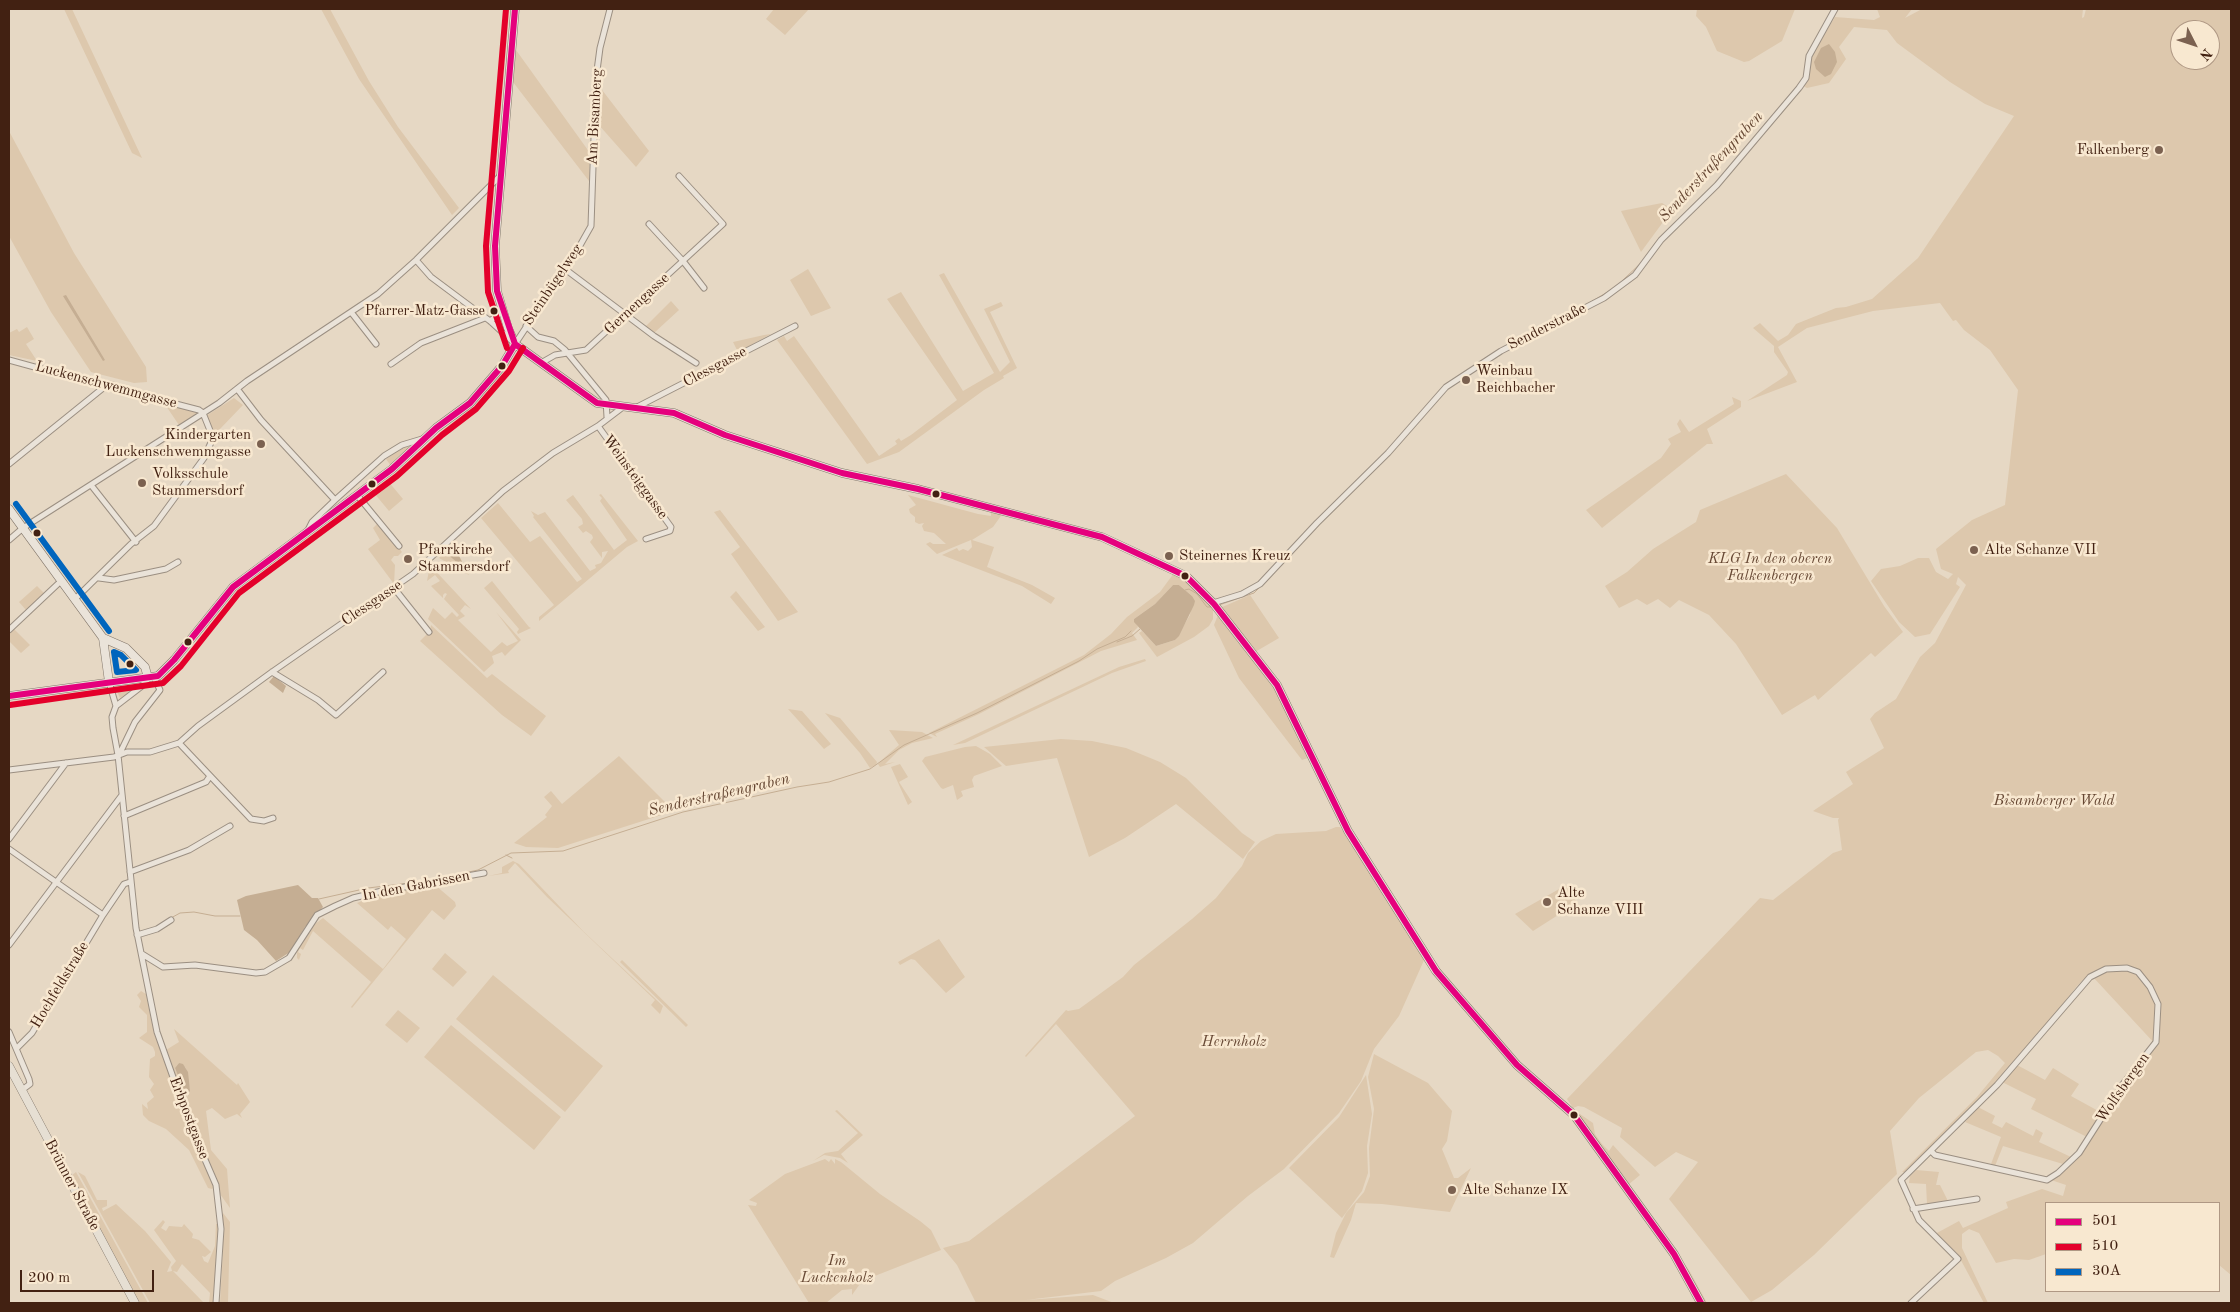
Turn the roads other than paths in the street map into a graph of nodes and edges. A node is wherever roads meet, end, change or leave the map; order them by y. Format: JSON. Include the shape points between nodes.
{"nodes":[{"id":1,"x":515,"y":9,"type":"edge"},
{"id":2,"x":610,"y":9,"type":"edge"},
{"id":3,"x":1835,"y":9,"type":"edge"},
{"id":4,"x":500,"y":176,"type":"junction"},
{"id":5,"x":679,"y":176,"type":"dead end"},
{"id":6,"x":649,"y":224,"type":"dead end"},
{"id":7,"x":590,"y":226,"type":"joint"},
{"id":8,"x":416,"y":260,"type":"junction"},
{"id":9,"x":683,"y":260,"type":"junction"},
{"id":10,"x":565,"y":269,"type":"junction"},
{"id":11,"x":704,"y":288,"type":"dead end"},
{"id":12,"x":503,"y":311,"type":"junction"},
{"id":13,"x":351,"y":312,"type":"junction"},
{"id":14,"x":626,"y":314,"type":"junction"},
{"id":15,"x":485,"y":318,"type":"junction"},
{"id":16,"x":490,"y":322,"type":"junction"},
{"id":17,"x":526,"y":326,"type":"junction"},
{"id":18,"x":795,"y":326,"type":"dead end"},
{"id":19,"x":376,"y":344,"type":"dead end"},
{"id":20,"x":515,"y":344,"type":"junction"},
{"id":21,"x":567,"y":353,"type":"junction"},
{"id":22,"x":9,"y":360,"type":"edge"},
{"id":23,"x":541,"y":363,"type":"junction"},
{"id":24,"x":696,"y":363,"type":"dead end"},
{"id":25,"x":391,"y":364,"type":"dead end"},
{"id":26,"x":108,"y":384,"type":"junction"},
{"id":27,"x":238,"y":390,"type":"junction"},
{"id":28,"x":606,"y":405,"type":"junction"},
{"id":29,"x":623,"y":408,"type":"junction"},
{"id":30,"x":634,"y":408,"type":"junction"},
{"id":31,"x":203,"y":413,"type":"junction"},
{"id":32,"x":607,"y":417,"type":"junction"},
{"id":33,"x":598,"y":426,"type":"junction"},
{"id":34,"x":427,"y":436,"type":"junction"},
{"id":35,"x":9,"y":464,"type":"edge"},
{"id":36,"x":91,"y":484,"type":"junction"},
{"id":37,"x":357,"y":495,"type":"junction"},
{"id":38,"x":335,"y":500,"type":"junction"},
{"id":39,"x":9,"y":509,"type":"edge"},
{"id":40,"x":23,"y":528,"type":"junction"},
{"id":41,"x":306,"y":533,"type":"junction"},
{"id":42,"x":646,"y":539,"type":"dead end"},
{"id":43,"x":9,"y":540,"type":"edge"},
{"id":44,"x":136,"y":542,"type":"junction"},
{"id":45,"x":399,"y":546,"type":"dead end"},
{"id":46,"x":178,"y":562,"type":"dead end"},
{"id":47,"x":98,"y":578,"type":"junction"},
{"id":48,"x":61,"y":581,"type":"junction"},
{"id":49,"x":394,"y":588,"type":"junction"},
{"id":50,"x":75,"y":600,"type":"junction"},
{"id":51,"x":1215,"y":605,"type":"junction"},
{"id":52,"x":9,"y":630,"type":"edge"},
{"id":53,"x":429,"y":632,"type":"dead end"},
{"id":54,"x":103,"y":638,"type":"junction"},
{"id":55,"x":272,"y":672,"type":"junction"},
{"id":56,"x":383,"y":672,"type":"dead end"},
{"id":57,"x":151,"y":678,"type":"junction"},
{"id":58,"x":109,"y":682,"type":"junction"},
{"id":59,"x":9,"y":696,"type":"edge"},
{"id":60,"x":116,"y":706,"type":"junction"},
{"id":61,"x":179,"y":743,"type":"junction"},
{"id":62,"x":118,"y":755,"type":"junction"},
{"id":63,"x":66,"y":763,"type":"junction"},
{"id":64,"x":9,"y":770,"type":"edge"},
{"id":65,"x":210,"y":776,"type":"junction"},
{"id":66,"x":122,"y":796,"type":"junction"},
{"id":67,"x":124,"y":816,"type":"junction"},
{"id":68,"x":273,"y":818,"type":"dead end"},
{"id":69,"x":230,"y":826,"type":"dead end"},
{"id":70,"x":9,"y":839,"type":"edge"},
{"id":71,"x":9,"y":849,"type":"edge"},
{"id":72,"x":130,"y":872,"type":"junction"},
{"id":73,"x":484,"y":873,"type":"dead end"},
{"id":74,"x":56,"y":882,"type":"junction"},
{"id":75,"x":130,"y":882,"type":"junction"},
{"id":76,"x":103,"y":915,"type":"junction"},
{"id":77,"x":171,"y":920,"type":"dead end"},
{"id":78,"x":137,"y":935,"type":"junction"},
{"id":79,"x":9,"y":945,"type":"edge"},
{"id":80,"x":142,"y":954,"type":"junction"},
{"id":81,"x":9,"y":1032,"type":"edge"},
{"id":82,"x":17,"y":1048,"type":"junction"},
{"id":83,"x":9,"y":1068,"type":"edge"},
{"id":84,"x":22,"y":1090,"type":"junction"},
{"id":85,"x":1931,"y":1151,"type":"junction"},
{"id":86,"x":1977,"y":1199,"type":"dead end"},
{"id":87,"x":1913,"y":1209,"type":"junction"},
{"id":88,"x":135,"y":1303,"type":"edge"},
{"id":89,"x":216,"y":1303,"type":"edge"},
{"id":90,"x":1701,"y":1303,"type":"edge"},
{"id":91,"x":1910,"y":1303,"type":"edge"}],
"edges":[{"from":1,"to":4,"type":"street"},
{"from":2,"to":7,"type":"street","name":"Am Bisamberg","via":[[596,78]]},
{"from":3,"to":51,"type":"street","name":"Senderstraße","via":[[1809,56],[1806,78],[1799,88],[1717,185],[1661,240],[1635,275],[1604,298],[1501,351],[1446,386],[1393,448],[1323,516],[1260,584]]},
{"from":4,"to":8,"type":"street"},
{"from":4,"to":12,"type":"street","via":[[495,246],[496,282]]},
{"from":5,"to":9,"type":"street","name":"Gernengasse","via":[[722,224]]},
{"from":6,"to":9,"type":"street"},
{"from":7,"to":10,"type":"street","name":"Steinbügelweg"},
{"from":8,"to":13,"type":"street","via":[[389,286]]},
{"from":8,"to":15,"type":"street","via":[[431,278]]},
{"from":9,"to":11,"type":"street"},
{"from":9,"to":14,"type":"street","name":"Gernengasse"},
{"from":10,"to":14,"type":"street"},
{"from":10,"to":17,"type":"street","name":"Steinbügelweg"},
{"from":12,"to":16,"type":"street"},
{"from":12,"to":20,"type":"street"},
{"from":13,"to":19,"type":"street"},
{"from":13,"to":27,"type":"street"},
{"from":14,"to":21,"type":"street","name":"Gernengasse","via":[[586,350]]},
{"from":14,"to":24,"type":"street"},
{"from":15,"to":16,"type":"street"},
{"from":15,"to":25,"type":"street","via":[[421,342]]},
{"from":16,"to":20,"type":"street"},
{"from":17,"to":20,"type":"street","name":"Steinbügelweg"},
{"from":17,"to":21,"type":"street"},
{"from":18,"to":30,"type":"street","name":"Clessgasse"},
{"from":20,"to":23,"type":"street"},
{"from":20,"to":34,"type":"street","via":[[480,394]]},
{"from":21,"to":23,"type":"street","name":"Gernengasse","via":[[552,356]]},
{"from":21,"to":28,"type":"street","via":[[597,388]]},
{"from":22,"to":26,"type":"street","name":"Luckenschwemmgasse"},
{"from":23,"to":28,"type":"street","via":[[589,398]]},
{"from":26,"to":31,"type":"street","name":"Luckenschwemmgasse"},
{"from":26,"to":35,"type":"street"},
{"from":27,"to":31,"type":"street"},
{"from":27,"to":38,"type":"street","via":[[261,420]]},
{"from":28,"to":29,"type":"street"},
{"from":28,"to":32,"type":"street"},
{"from":29,"to":30,"type":"street"},
{"from":29,"to":32,"type":"street","name":"Clessgasse"},
{"from":30,"to":51,"type":"street","via":[[684,416],[725,434],[842,473],[918,489],[1102,537],[1185,575]]},
{"from":31,"to":36,"type":"street"},
{"from":31,"to":44,"type":"street","via":[[213,442],[154,526]]},
{"from":32,"to":33,"type":"street","name":"Clessgasse"},
{"from":33,"to":42,"type":"street","name":"Weinsteiggasse","via":[[672,529]]},
{"from":33,"to":49,"type":"street","name":"Clessgasse","via":[[553,452],[503,491],[426,563]]},
{"from":34,"to":37,"type":"street","via":[[405,458]]},
{"from":34,"to":38,"type":"street","via":[[384,456]]},
{"from":36,"to":40,"type":"street"},
{"from":36,"to":44,"type":"street"},
{"from":37,"to":41,"type":"street"},
{"from":37,"to":45,"type":"street"},
{"from":38,"to":41,"type":"street","via":[[312,522]]},
{"from":39,"to":40,"type":"street"},
{"from":40,"to":43,"type":"street"},
{"from":40,"to":48,"type":"street"},
{"from":41,"to":57,"type":"street","via":[[233,587],[174,660]]},
{"from":44,"to":47,"type":"street"},
{"from":46,"to":47,"type":"street","via":[[166,568],[114,580]]},
{"from":47,"to":50,"type":"street"},
{"from":48,"to":50,"type":"street"},
{"from":48,"to":52,"type":"street"},
{"from":49,"to":53,"type":"street"},
{"from":49,"to":55,"type":"street","name":"Clessgasse"},
{"from":50,"to":54,"type":"street"},
{"from":51,"to":90,"type":"street","via":[[1277,685],[1345,826],[1436,970],[1517,1065],[1583,1127],[1667,1243]]},
{"from":54,"to":57,"type":"street","via":[[126,648]]},
{"from":54,"to":58,"type":"street"},
{"from":55,"to":56,"type":"street","via":[[318,700],[336,716]]},
{"from":55,"to":61,"type":"street","name":"Clessgasse"},
{"from":57,"to":58,"type":"street"},
{"from":57,"to":60,"type":"street"},
{"from":57,"to":62,"type":"street","via":[[160,690],[135,722]]},
{"from":58,"to":59,"type":"street"},
{"from":58,"to":60,"type":"street"},
{"from":60,"to":62,"type":"street","name":"Erbpostgasse","via":[[112,717]]},
{"from":61,"to":62,"type":"street","name":"Clessgasse","via":[[150,752]]},
{"from":61,"to":65,"type":"street"},
{"from":62,"to":63,"type":"street","name":"Clessgasse"},
{"from":62,"to":66,"type":"street","name":"Erbpostgasse"},
{"from":63,"to":64,"type":"street","name":"Clessgasse"},
{"from":63,"to":70,"type":"street"},
{"from":65,"to":67,"type":"street","via":[[206,782]]},
{"from":65,"to":68,"type":"street","via":[[251,819],[264,821]]},
{"from":66,"to":67,"type":"street","name":"Erbpostgasse"},
{"from":66,"to":74,"type":"street"},
{"from":67,"to":72,"type":"street","name":"Erbpostgasse"},
{"from":69,"to":72,"type":"street","via":[[189,850]]},
{"from":71,"to":74,"type":"street"},
{"from":72,"to":75,"type":"street","name":"Erbpostgasse"},
{"from":73,"to":80,"type":"street","name":"In den Gabrissen","via":[[382,891],[335,906],[317,915],[289,958],[265,972],[195,965],[163,967]]},
{"from":74,"to":76,"type":"street"},
{"from":74,"to":79,"type":"street"},
{"from":75,"to":76,"type":"street","name":"Hochfeldstraße","via":[[124,884]]},
{"from":75,"to":78,"type":"street","name":"Erbpostgasse"},
{"from":76,"to":82,"type":"street","name":"Hochfeldstraße","via":[[32,1033]]},
{"from":77,"to":78,"type":"street","via":[[157,929]]},
{"from":78,"to":80,"type":"street","name":"Erbpostgasse"},
{"from":80,"to":89,"type":"street","name":"Erbpostgasse","via":[[157,1032],[190,1125],[216,1185],[221,1228]]},
{"from":81,"to":82,"type":"street"},
{"from":82,"to":84,"type":"street","via":[[30,1084]]},
{"from":83,"to":84,"type":"main road","name":"Brünner Straße"},
{"from":84,"to":88,"type":"main road","name":"Brünner Straße"},
{"from":85,"to":85,"type":"street","name":"Wolfsbergen","via":[[1997,1085],[2090,977],[2116,967],[2133,969],[2144,979],[2158,1004],[2156,1042],[2079,1153],[2058,1173],[2047,1180],[1935,1155]]},
{"from":85,"to":87,"type":"street","name":"Wolfsbergen","via":[[1901,1180]]},
{"from":86,"to":87,"type":"street"},
{"from":87,"to":91,"type":"street","name":"Wolfsbergen","via":[[1925,1228],[1958,1259]]}]}
